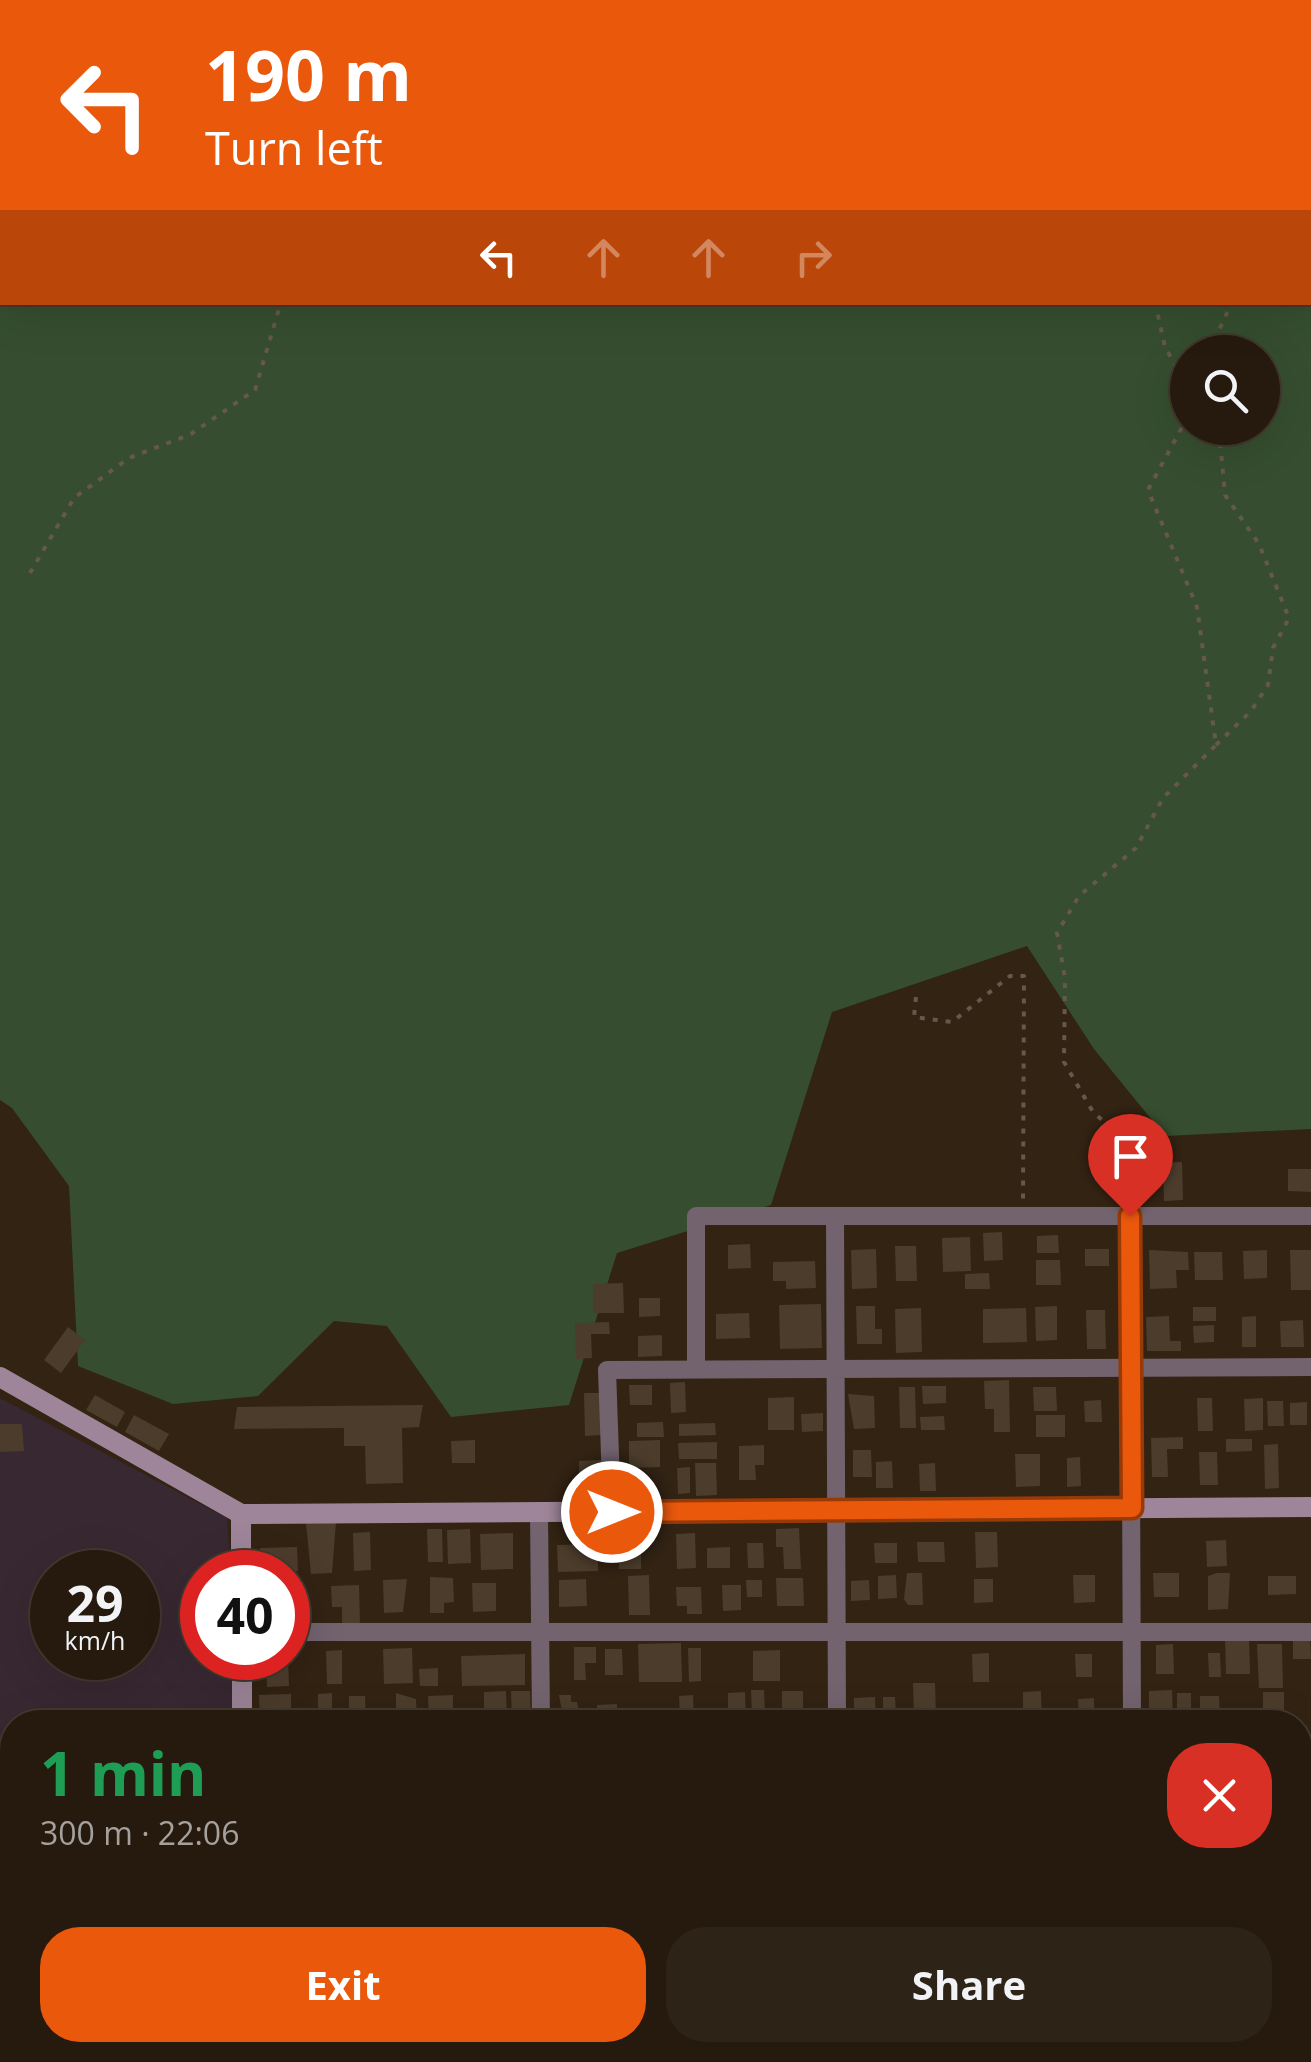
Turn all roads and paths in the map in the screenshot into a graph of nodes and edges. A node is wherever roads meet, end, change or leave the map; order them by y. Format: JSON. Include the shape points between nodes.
{"nodes":[{"id":1,"x":280,"y":305,"type":"edge"},
{"id":2,"x":1156,"y":305,"type":"edge"},
{"id":3,"x":1231,"y":305,"type":"edge"},
{"id":4,"x":1217,"y":335,"type":"edge"},
{"id":5,"x":1170,"y":357,"type":"edge"},
{"id":6,"x":1172,"y":445,"type":"edge"},
{"id":7,"x":1221,"y":445,"type":"edge"},
{"id":8,"x":30,"y":573,"type":"dead end"},
{"id":9,"x":1216,"y":745,"type":"junction"},
{"id":10,"x":916,"y":997,"type":"dead end"},
{"id":11,"x":836,"y":1216,"type":"junction"},
{"id":12,"x":1024,"y":1216,"type":"junction"},
{"id":13,"x":1130,"y":1216,"type":"junction"},
{"id":14,"x":1311,"y":1216,"type":"edge"},
{"id":15,"x":1311,"y":1367,"type":"edge"},
{"id":16,"x":1131,"y":1368,"type":"junction"},
{"id":17,"x":696,"y":1369,"type":"junction"},
{"id":18,"x":836,"y":1369,"type":"junction"},
{"id":19,"x":0,"y":1377,"type":"edge"},
{"id":20,"x":1311,"y":1507,"type":"edge"},
{"id":21,"x":1132,"y":1508,"type":"junction"},
{"id":22,"x":837,"y":1510,"type":"junction"},
{"id":23,"x":540,"y":1512,"type":"junction"},
{"id":24,"x":612,"y":1512,"type":"junction"},
{"id":25,"x":241,"y":1514,"type":"junction"},
{"id":26,"x":241,"y":1550,"type":"edge"},
{"id":27,"x":310,"y":1632,"type":"edge"},
{"id":28,"x":540,"y":1632,"type":"junction"},
{"id":29,"x":837,"y":1632,"type":"junction"},
{"id":30,"x":1132,"y":1632,"type":"junction"},
{"id":31,"x":1311,"y":1632,"type":"edge"},
{"id":32,"x":242,"y":1680,"type":"edge"},
{"id":33,"x":242,"y":1710,"type":"edge"},
{"id":34,"x":541,"y":1710,"type":"edge"},
{"id":35,"x":838,"y":1710,"type":"edge"},
{"id":36,"x":1132,"y":1710,"type":"edge"}],
"edges":[{"from":1,"to":8,"type":"path","via":[[255,390],[191,434],[129,458],[74,498]]},
{"from":2,"to":5,"type":"path"},
{"from":3,"to":4,"type":"path"},
{"from":6,"to":9,"type":"path","via":[[1148,490],[1197,607]]},
{"from":7,"to":9,"type":"path","via":[[1225,495],[1259,544],[1289,618],[1273,648],[1268,684]]},
{"from":9,"to":13,"type":"path","via":[[1163,798],[1136,848],[1079,896],[1058,933],[1064,1062],[1093,1112],[1132,1146]]},
{"from":10,"to":12,"type":"path","via":[[914,1017],[952,1022],[1010,976],[1024,976]]},
{"from":11,"to":12,"type":"street"},
{"from":11,"to":17,"type":"street","via":[[696,1216]]},
{"from":11,"to":18,"type":"street"},
{"from":12,"to":13,"type":"street"},
{"from":13,"to":14,"type":"street"},
{"from":13,"to":16,"type":"street"},
{"from":15,"to":16,"type":"street"},
{"from":16,"to":18,"type":"street"},
{"from":16,"to":21,"type":"street"},
{"from":17,"to":18,"type":"street"},
{"from":17,"to":24,"type":"street","via":[[607,1370]]},
{"from":18,"to":22,"type":"street"},
{"from":19,"to":25,"type":"street"},
{"from":20,"to":21,"type":"street"},
{"from":21,"to":22,"type":"street"},
{"from":21,"to":30,"type":"street"},
{"from":22,"to":24,"type":"street"},
{"from":22,"to":29,"type":"street"},
{"from":23,"to":24,"type":"street"},
{"from":23,"to":25,"type":"street"},
{"from":23,"to":28,"type":"street"},
{"from":25,"to":26,"type":"street"},
{"from":27,"to":28,"type":"street"},
{"from":28,"to":29,"type":"street"},
{"from":28,"to":34,"type":"street"},
{"from":29,"to":30,"type":"street"},
{"from":29,"to":35,"type":"street"},
{"from":30,"to":31,"type":"street"},
{"from":30,"to":36,"type":"street"},
{"from":32,"to":33,"type":"street"}]}
